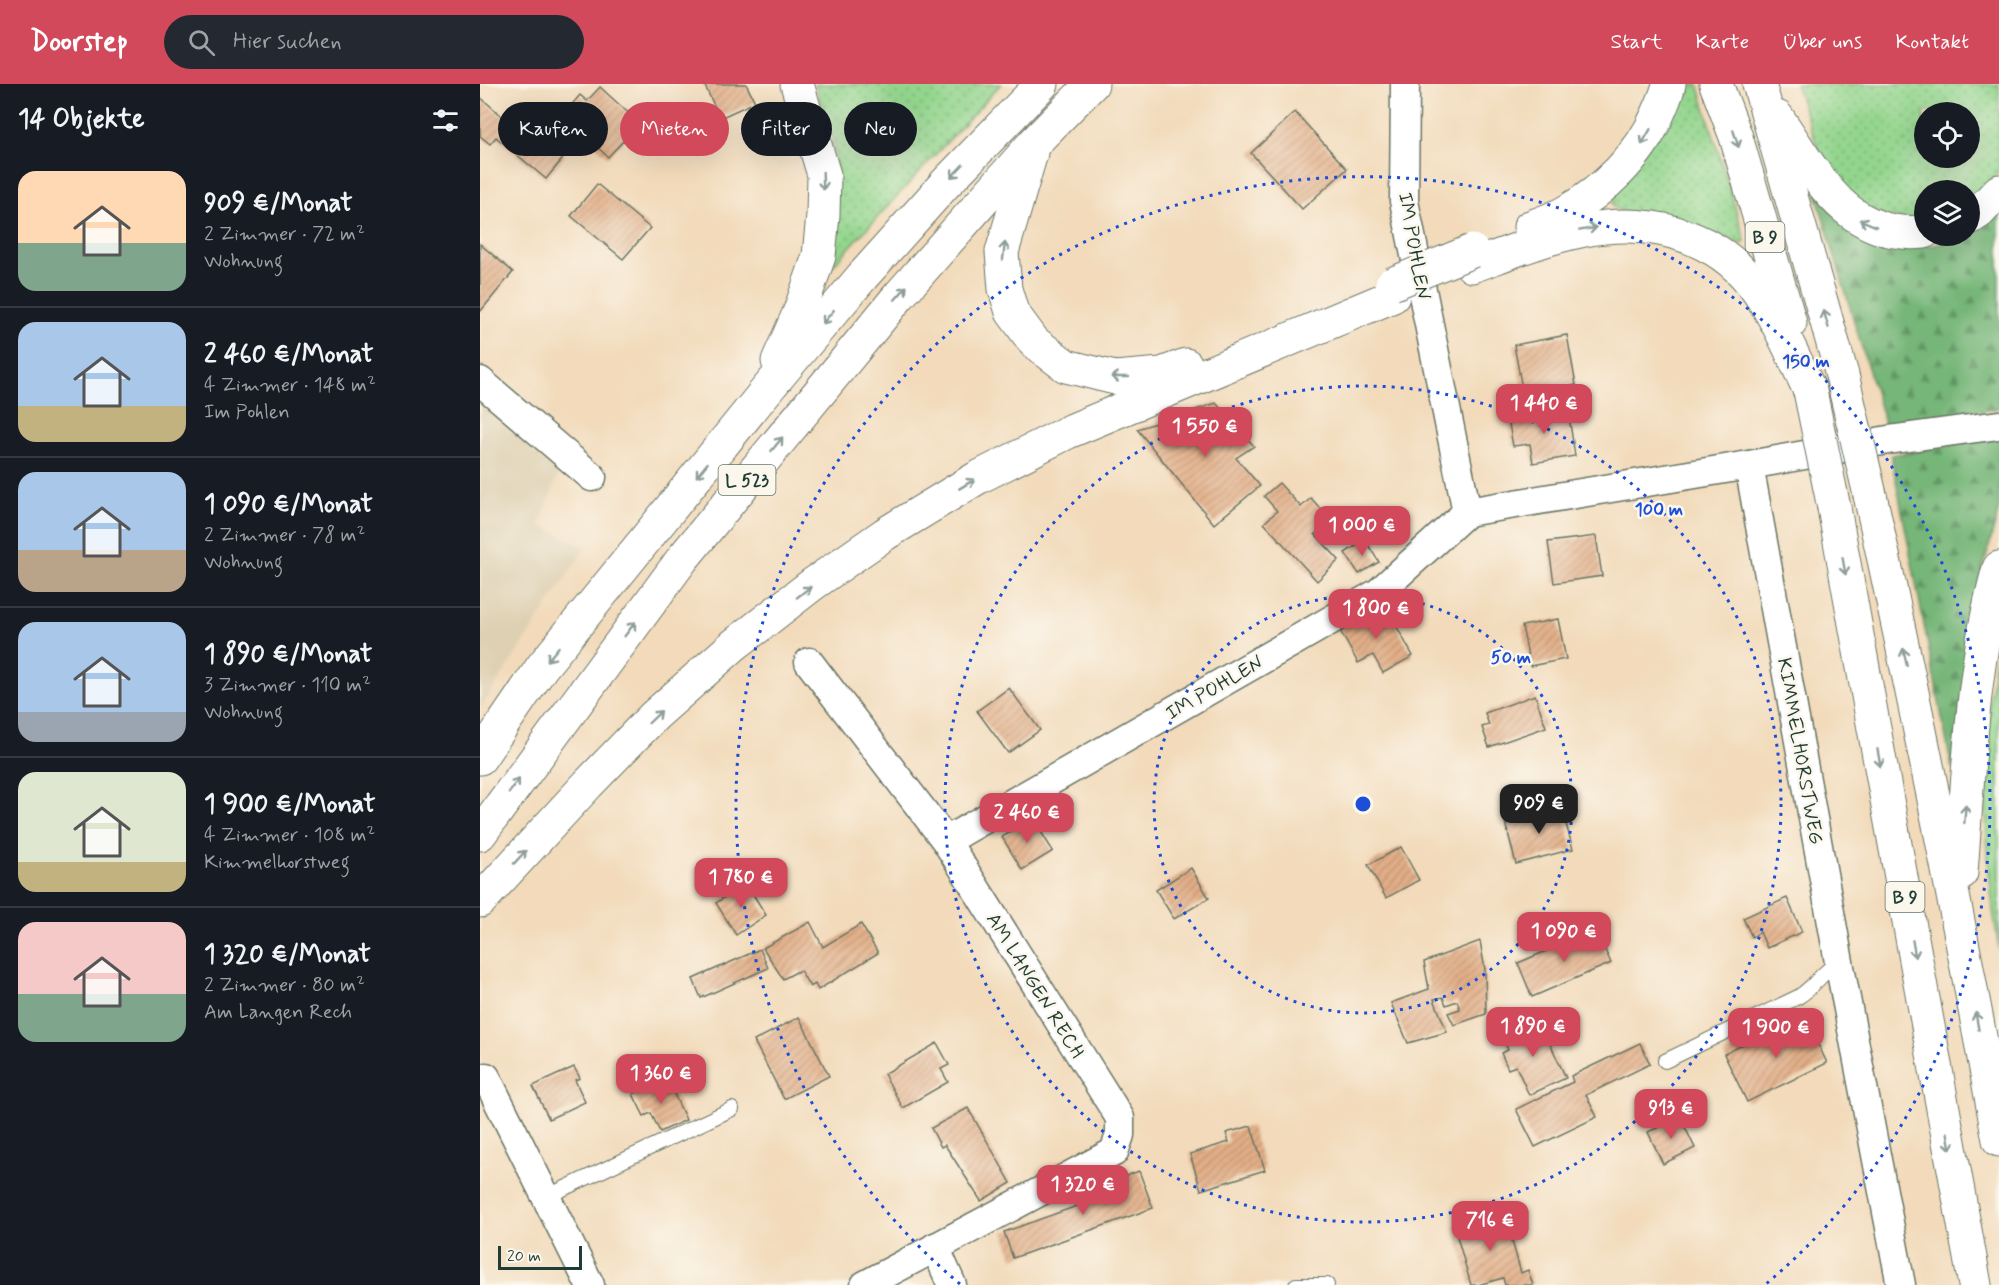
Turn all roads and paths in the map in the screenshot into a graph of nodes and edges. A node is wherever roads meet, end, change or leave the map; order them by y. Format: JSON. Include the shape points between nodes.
{"nodes":[{"id":1,"x":797,"y":84,"type":"edge"},
{"id":2,"x":1042,"y":84,"type":"edge"},
{"id":3,"x":1092,"y":84,"type":"edge"},
{"id":4,"x":1405,"y":84,"type":"edge"},
{"id":5,"x":1669,"y":84,"type":"edge"},
{"id":6,"x":1716,"y":84,"type":"edge"},
{"id":7,"x":1761,"y":90,"type":"edge"},
{"id":8,"x":1034,"y":143,"type":"junction"},
{"id":9,"x":1999,"y":191,"type":"edge"},
{"id":10,"x":1980,"y":211,"type":"edge"},
{"id":11,"x":1914,"y":233,"type":"edge"},
{"id":12,"x":1472,"y":258,"type":"junction"},
{"id":13,"x":1392,"y":290,"type":"junction"},
{"id":14,"x":480,"y":381,"type":"edge"},
{"id":15,"x":1810,"y":391,"type":"junction"},
{"id":16,"x":765,"y":392,"type":"junction"},
{"id":17,"x":1999,"y":426,"type":"edge"},
{"id":18,"x":1749,"y":465,"type":"junction"},
{"id":19,"x":592,"y":477,"type":"dead end"},
{"id":20,"x":1467,"y":512,"type":"junction"},
{"id":21,"x":1999,"y":568,"type":"edge"},
{"id":22,"x":809,"y":662,"type":"dead end"},
{"id":23,"x":480,"y":758,"type":"edge"},
{"id":24,"x":480,"y":834,"type":"edge"},
{"id":25,"x":946,"y":841,"type":"junction"},
{"id":26,"x":480,"y":901,"type":"edge"},
{"id":27,"x":1958,"y":914,"type":"junction"},
{"id":28,"x":1839,"y":962,"type":"junction"},
{"id":29,"x":1665,"y":1061,"type":"dead end"},
{"id":30,"x":486,"y":1077,"type":"dead end"},
{"id":31,"x":732,"y":1109,"type":"dead end"},
{"id":32,"x":1999,"y":1140,"type":"edge"},
{"id":33,"x":546,"y":1197,"type":"junction"},
{"id":34,"x":935,"y":1247,"type":"junction"},
{"id":35,"x":590,"y":1285,"type":"edge"},
{"id":36,"x":866,"y":1285,"type":"edge"},
{"id":37,"x":952,"y":1285,"type":"edge"},
{"id":38,"x":1296,"y":1285,"type":"edge"},
{"id":39,"x":1327,"y":1285,"type":"edge"},
{"id":40,"x":1901,"y":1285,"type":"edge"},
{"id":41,"x":1975,"y":1285,"type":"edge"}],
"edges":[{"from":1,"to":16,"type":"highway","one_way":true,"via":[[824,175],[819,256]]},
{"from":2,"to":16,"type":"highway","number":"L 523","one_way":true,"via":[[945,184]]},
{"from":3,"to":8,"type":"highway","number":"L 523"},
{"from":4,"to":20,"type":"street","name":"IM POHLEN","via":[[1404,201]]},
{"from":5,"to":12,"type":"highway","one_way":true,"via":[[1639,149],[1593,195]]},
{"from":6,"to":15,"type":"highway","number":"B 9","one_way":true,"via":[[1736,137]]},
{"from":11,"to":7,"type":"highway","one_way":true,"via":[[1884,230],[1849,212],[1823,184]]},
{"from":27,"to":7,"type":"highway","one_way":true,"bridge":true,"via":[[1842,375]]},
{"from":13,"to":8,"type":"highway","one_way":true,"via":[[1162,374],[1115,378],[1066,366],[1035,342],[1012,312],[1005,289],[1002,252]]},
{"from":24,"to":8,"type":"highway","number":"L 523","one_way":true,"via":[[683,558],[898,297]]},
{"from":9,"to":10,"type":"highway"},
{"from":12,"to":13,"type":"highway","bridge":true},
{"from":12,"to":15,"type":"highway","one_way":true,"via":[[1595,227],[1651,226],[1693,238],[1727,258],[1746,276],[1762,298]]},
{"from":26,"to":13,"type":"highway","one_way":true,"via":[[654,716],[735,645],[885,534],[977,478],[1068,432]]},
{"from":14,"to":19,"type":"street"},
{"from":15,"to":41,"type":"highway","number":"B 9","one_way":true,"bridge":true},
{"from":16,"to":23,"type":"highway","number":"L 523","one_way":true,"via":[[542,667]]},
{"from":17,"to":18,"type":"street","via":[[1888,440]]},
{"from":18,"to":20,"type":"street"},
{"from":18,"to":28,"type":"street","name":"KIMMELHORSTWEG"},
{"from":20,"to":25,"type":"street","name":"IM POHLEN","via":[[1378,593]]},
{"from":27,"to":21,"type":"highway","one_way":true,"via":[[1974,702]]},
{"from":22,"to":25,"type":"street","name":"AM LANGEN RECH"},
{"from":25,"to":34,"type":"street","name":"AM LANGEN RECH","via":[[1120,1118],[1120,1135],[1114,1152]]},
{"from":32,"to":27,"type":"highway","one_way":true},
{"from":28,"to":29,"type":"lane","via":[[1828,967],[1798,997]]},
{"from":28,"to":40,"type":"street","name":"KIMMELHORSTWEG"},
{"from":30,"to":33,"type":"street"},
{"from":31,"to":33,"type":"lane"},
{"from":33,"to":35,"type":"street"},
{"from":34,"to":36,"type":"street","name":"AM LANGEN RECH"},
{"from":34,"to":37,"type":"street"},
{"from":38,"to":39,"type":"lane"}]}
